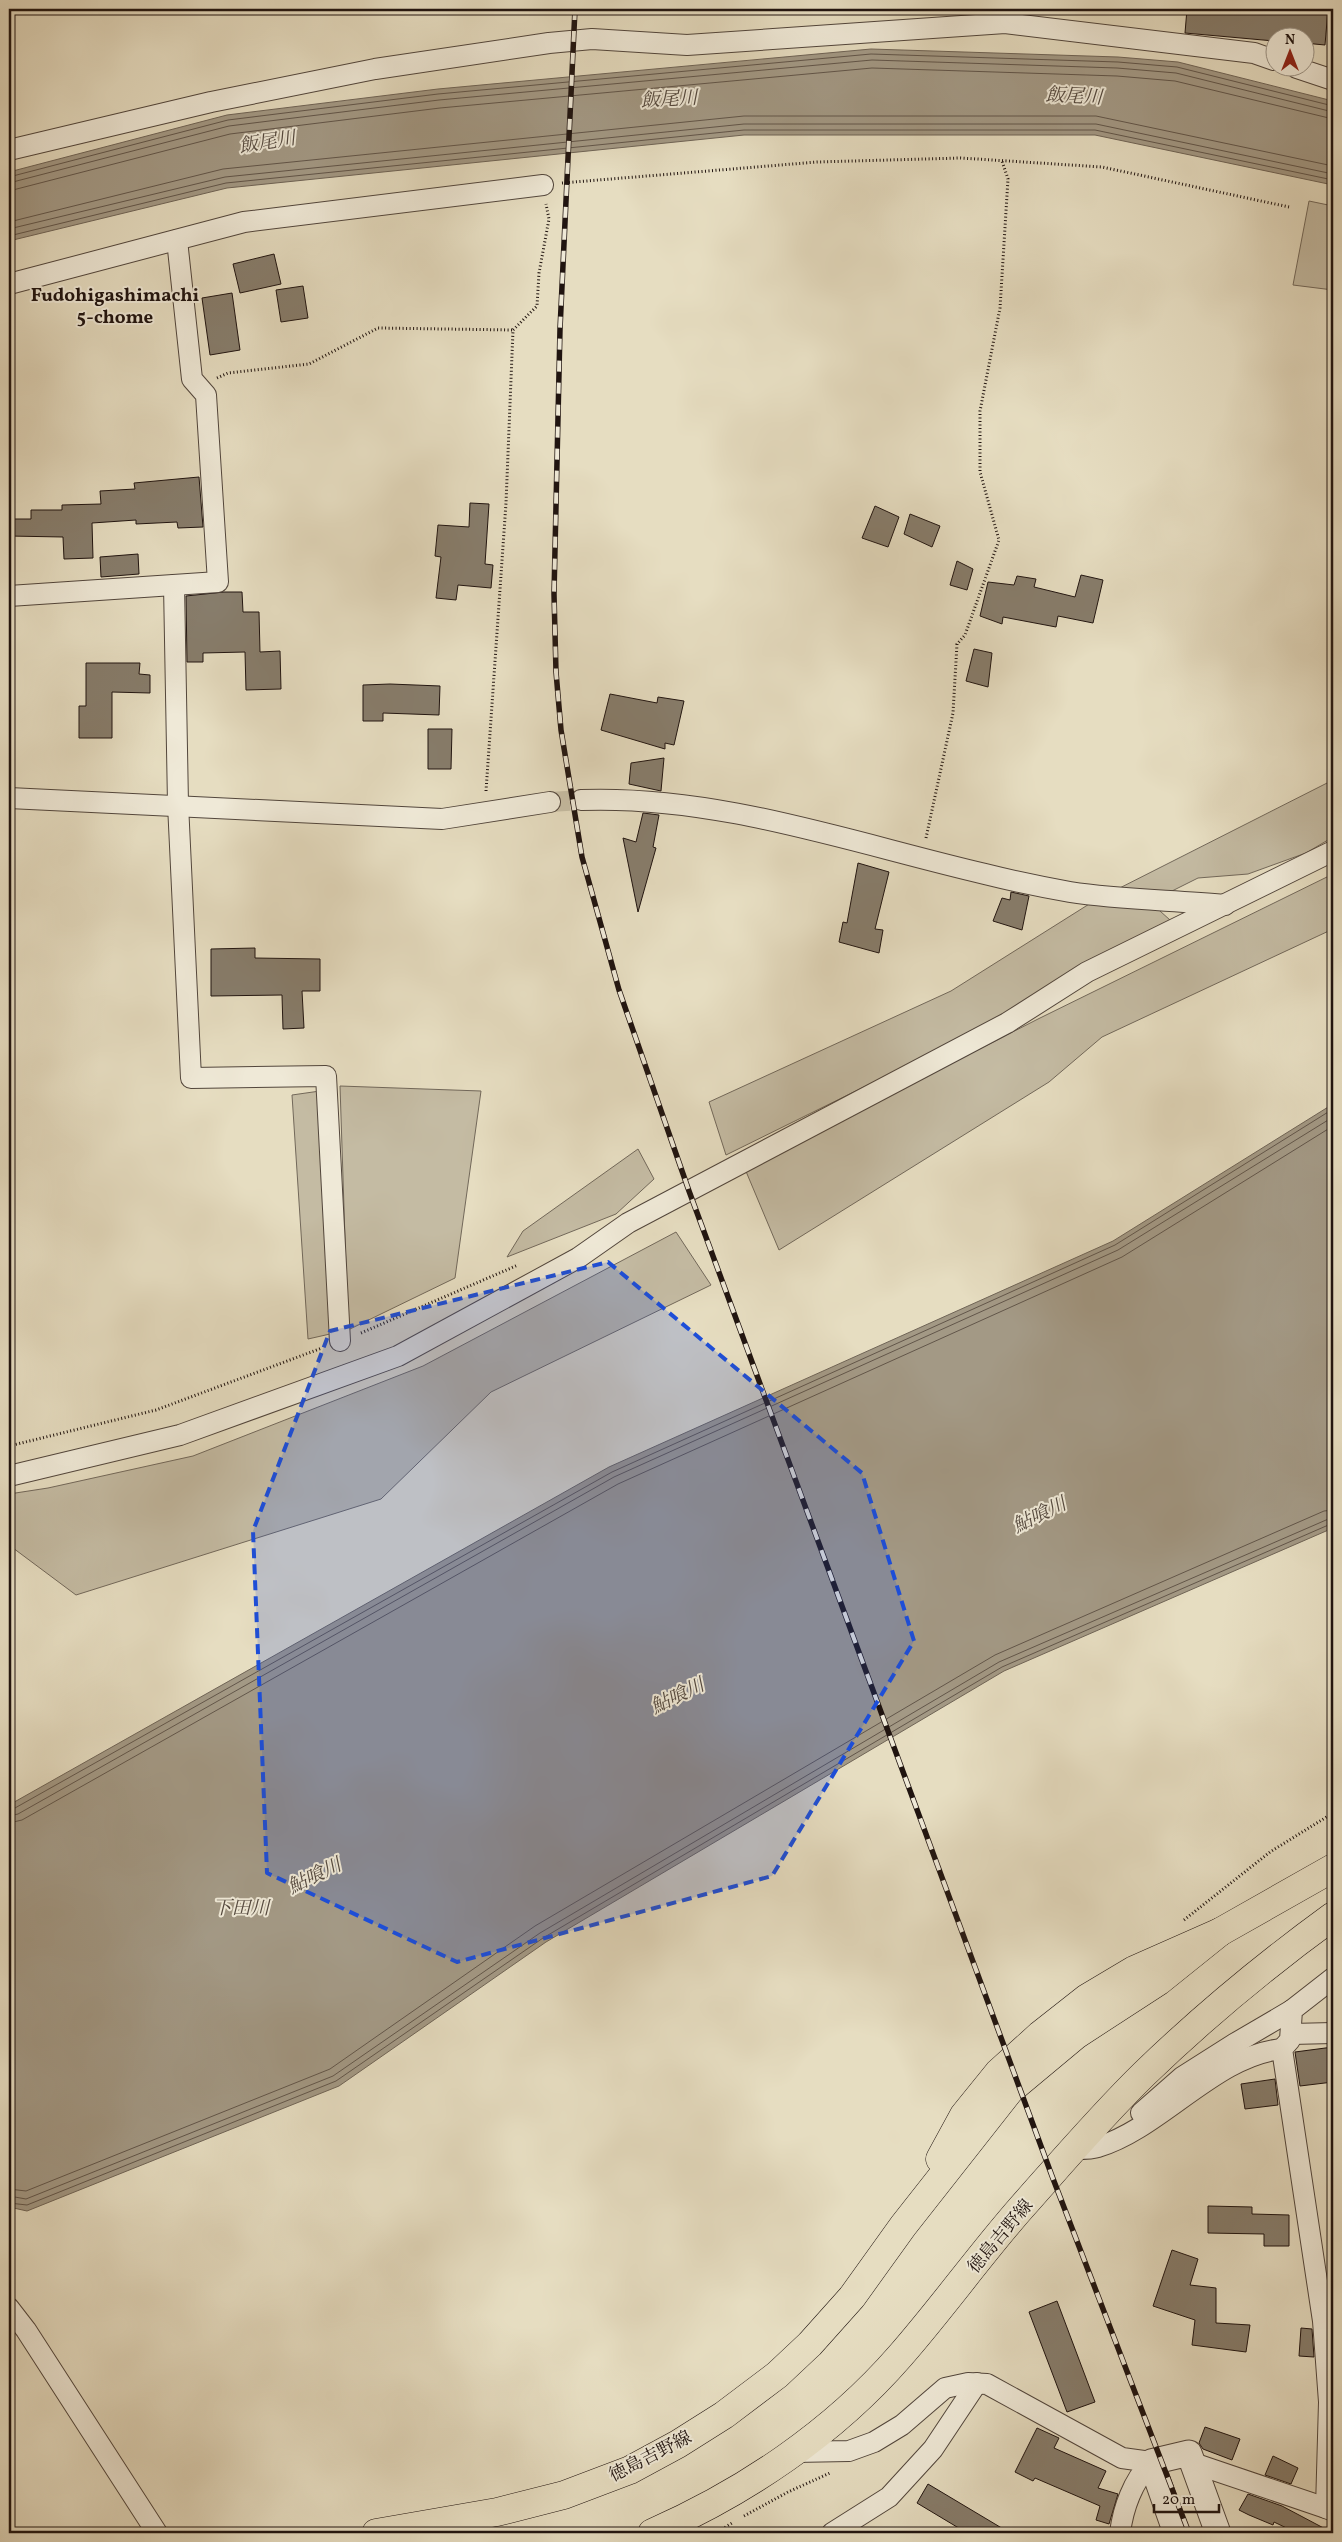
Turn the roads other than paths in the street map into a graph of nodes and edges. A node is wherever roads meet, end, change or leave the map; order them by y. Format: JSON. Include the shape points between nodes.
{"nodes":[{"id":1,"x":1264,"y":56,"type":"edge"},
{"id":2,"x":1314,"y":74,"type":"edge"},
{"id":3,"x":1333,"y":80,"type":"edge"},
{"id":4,"x":9,"y":150,"type":"edge"},
{"id":5,"x":543,"y":185,"type":"road end"},
{"id":6,"x":177,"y":240,"type":"junction"},
{"id":7,"x":9,"y":284,"type":"edge"},
{"id":8,"x":174,"y":585,"type":"junction"},
{"id":9,"x":9,"y":596,"type":"edge"},
{"id":10,"x":9,"y":798,"type":"edge"},
{"id":11,"x":581,"y":800,"type":"tunnel mouth"},
{"id":12,"x":550,"y":802,"type":"tunnel mouth"},
{"id":13,"x":178,"y":804,"type":"junction"},
{"id":14,"x":1333,"y":852,"type":"edge"},
{"id":15,"x":1225,"y":905,"type":"junction"},
{"id":16,"x":340,"y":1341,"type":"dead end"},
{"id":17,"x":9,"y":1476,"type":"edge"},
{"id":18,"x":1333,"y":1868,"type":"edge"},
{"id":19,"x":1333,"y":1916,"type":"edge"},
{"id":20,"x":1333,"y":1978,"type":"edge"},
{"id":21,"x":1292,"y":2010,"type":"junction"},
{"id":22,"x":1333,"y":2033,"type":"edge"},
{"id":23,"x":1286,"y":2042,"type":"junction"},
{"id":24,"x":1127,"y":2134,"type":"junction"},
{"id":25,"x":1076,"y":2149,"type":"junction"},
{"id":26,"x":9,"y":2308,"type":"edge"},
{"id":27,"x":977,"y":2383,"type":"junction"},
{"id":28,"x":794,"y":2452,"type":"junction"},
{"id":29,"x":1191,"y":2458,"type":"junction"},
{"id":30,"x":1151,"y":2462,"type":"junction"},
{"id":31,"x":1330,"y":2509,"type":"edge"},
{"id":32,"x":157,"y":2533,"type":"edge"},
{"id":33,"x":376,"y":2533,"type":"edge"},
{"id":34,"x":652,"y":2533,"type":"edge"},
{"id":35,"x":832,"y":2533,"type":"edge"},
{"id":36,"x":1120,"y":2533,"type":"edge"},
{"id":37,"x":1176,"y":2533,"type":"edge"},
{"id":38,"x":1218,"y":2533,"type":"edge"}],
"edges":[{"from":1,"to":4,"type":"street","via":[[1005,23],[687,44],[592,39],[375,69],[211,102]]},
{"from":2,"to":3,"type":"street"},
{"from":5,"to":6,"type":"street","via":[[244,222]]},
{"from":6,"to":7,"type":"street"},
{"from":6,"to":8,"type":"street","via":[[192,378],[206,395],[218,582]]},
{"from":8,"to":9,"type":"street"},
{"from":8,"to":13,"type":"street"},
{"from":10,"to":13,"type":"street"},
{"from":11,"to":15,"type":"street","via":[[622,798],[699,806],[1071,892]]},
{"from":12,"to":13,"type":"street","via":[[442,819]]},
{"from":13,"to":16,"type":"street","via":[[191,1078],[326,1076]]},
{"from":14,"to":15,"type":"street"},
{"from":15,"to":17,"type":"street","via":[[1086,972],[1007,1022],[628,1223],[578,1258],[398,1356],[180,1435]]},
{"from":18,"to":33,"type":"main road","name":"徳島吉野線","via":[[1220,1932],[1134,1970],[1087,1998],[1040,2035],[998,2073],[964,2115],[903,2226],[852,2297],[810,2344],[724,2415],[630,2470],[564,2495],[498,2512]]},
{"from":19,"to":25,"type":"main road","name":"徳島吉野線","via":[[1204,2018],[1143,2076]]},
{"from":20,"to":21,"type":"street"},
{"from":21,"to":23,"type":"street"},
{"from":21,"to":24,"type":"street","via":[[1182,2077],[1143,2110]]},
{"from":22,"to":23,"type":"street"},
{"from":23,"to":24,"type":"street","via":[[1233,2066]]},
{"from":23,"to":31,"type":"street","via":[[1323,2321],[1329,2402]]},
{"from":24,"to":25,"type":"street","via":[[1098,2148]]},
{"from":25,"to":28,"type":"main road","name":"徳島吉野線","via":[[1020,2210],[894,2363],[870,2388]]},
{"from":26,"to":32,"type":"street"},
{"from":27,"to":28,"type":"street","via":[[944,2388],[902,2425],[874,2442],[849,2451]]},
{"from":27,"to":30,"type":"street","via":[[987,2384],[1122,2458]]},
{"from":27,"to":35,"type":"street","via":[[933,2449],[889,2496]]},
{"from":28,"to":34,"type":"main road","name":"徳島吉野線","via":[[722,2499]]},
{"from":29,"to":30,"type":"street"},
{"from":29,"to":31,"type":"street"},
{"from":29,"to":38,"type":"street"},
{"from":30,"to":36,"type":"street","via":[[1141,2472],[1131,2492]]},
{"from":30,"to":37,"type":"street"}]}
